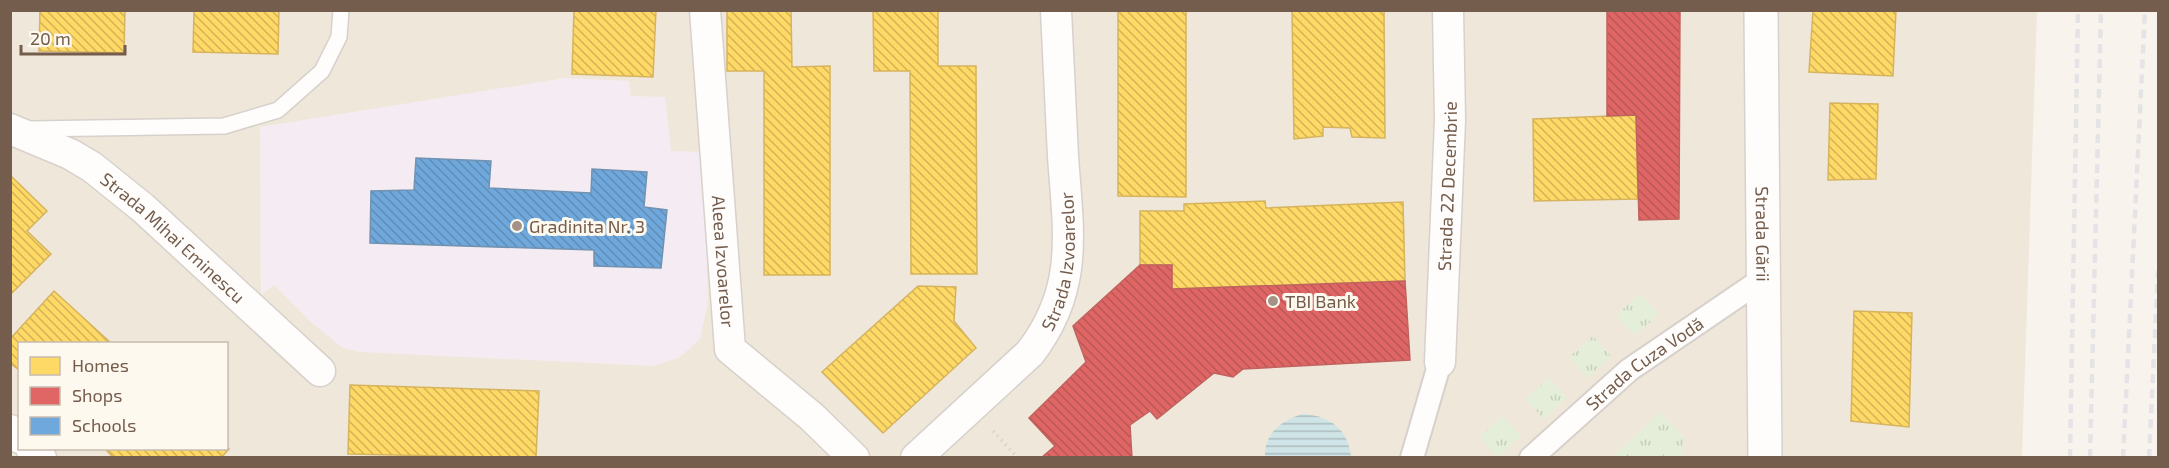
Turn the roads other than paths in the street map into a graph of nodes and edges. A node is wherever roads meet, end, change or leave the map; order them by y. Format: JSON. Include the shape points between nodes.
{"nodes":[{"id":1,"x":341,"y":10,"type":"edge"},
{"id":2,"x":705,"y":10,"type":"edge"},
{"id":3,"x":1056,"y":10,"type":"edge"},
{"id":4,"x":1448,"y":10,"type":"edge"},
{"id":5,"x":1761,"y":10,"type":"edge"},
{"id":6,"x":10,"y":128,"type":"edge"},
{"id":7,"x":1764,"y":278,"type":"junction"},
{"id":8,"x":1440,"y":362,"type":"joint"},
{"id":9,"x":320,"y":371,"type":"dead end"},
{"id":10,"x":854,"y":458,"type":"edge"},
{"id":11,"x":916,"y":458,"type":"edge"},
{"id":12,"x":1412,"y":458,"type":"edge"},
{"id":13,"x":1531,"y":458,"type":"edge"},
{"id":14,"x":1765,"y":458,"type":"edge"}],
"edges":[{"from":1,"to":6,"type":"lane","via":[[339,37],[322,71],[278,110],[224,126]]},
{"from":2,"to":10,"type":"street","name":"Aleea Izvoarelor","via":[[730,349],[813,417]]},
{"from":3,"to":11,"type":"street","name":"Strada Izvoarelor","via":[[1070,251],[1060,297],[1045,333],[1030,352]]},
{"from":4,"to":8,"type":"street","name":"Strada 22 Decembrie","via":[[1450,120]]},
{"from":5,"to":7,"type":"street","name":"Strada Gării"},
{"from":6,"to":9,"type":"street","name":"Strada Mihai Eminescu","via":[[92,167],[143,208]]},
{"from":7,"to":13,"type":"street","name":"Strada Cuza Vodă","via":[[1629,370]]},
{"from":7,"to":14,"type":"street","name":"Strada Gării"},
{"from":8,"to":12,"type":"street"}]}
